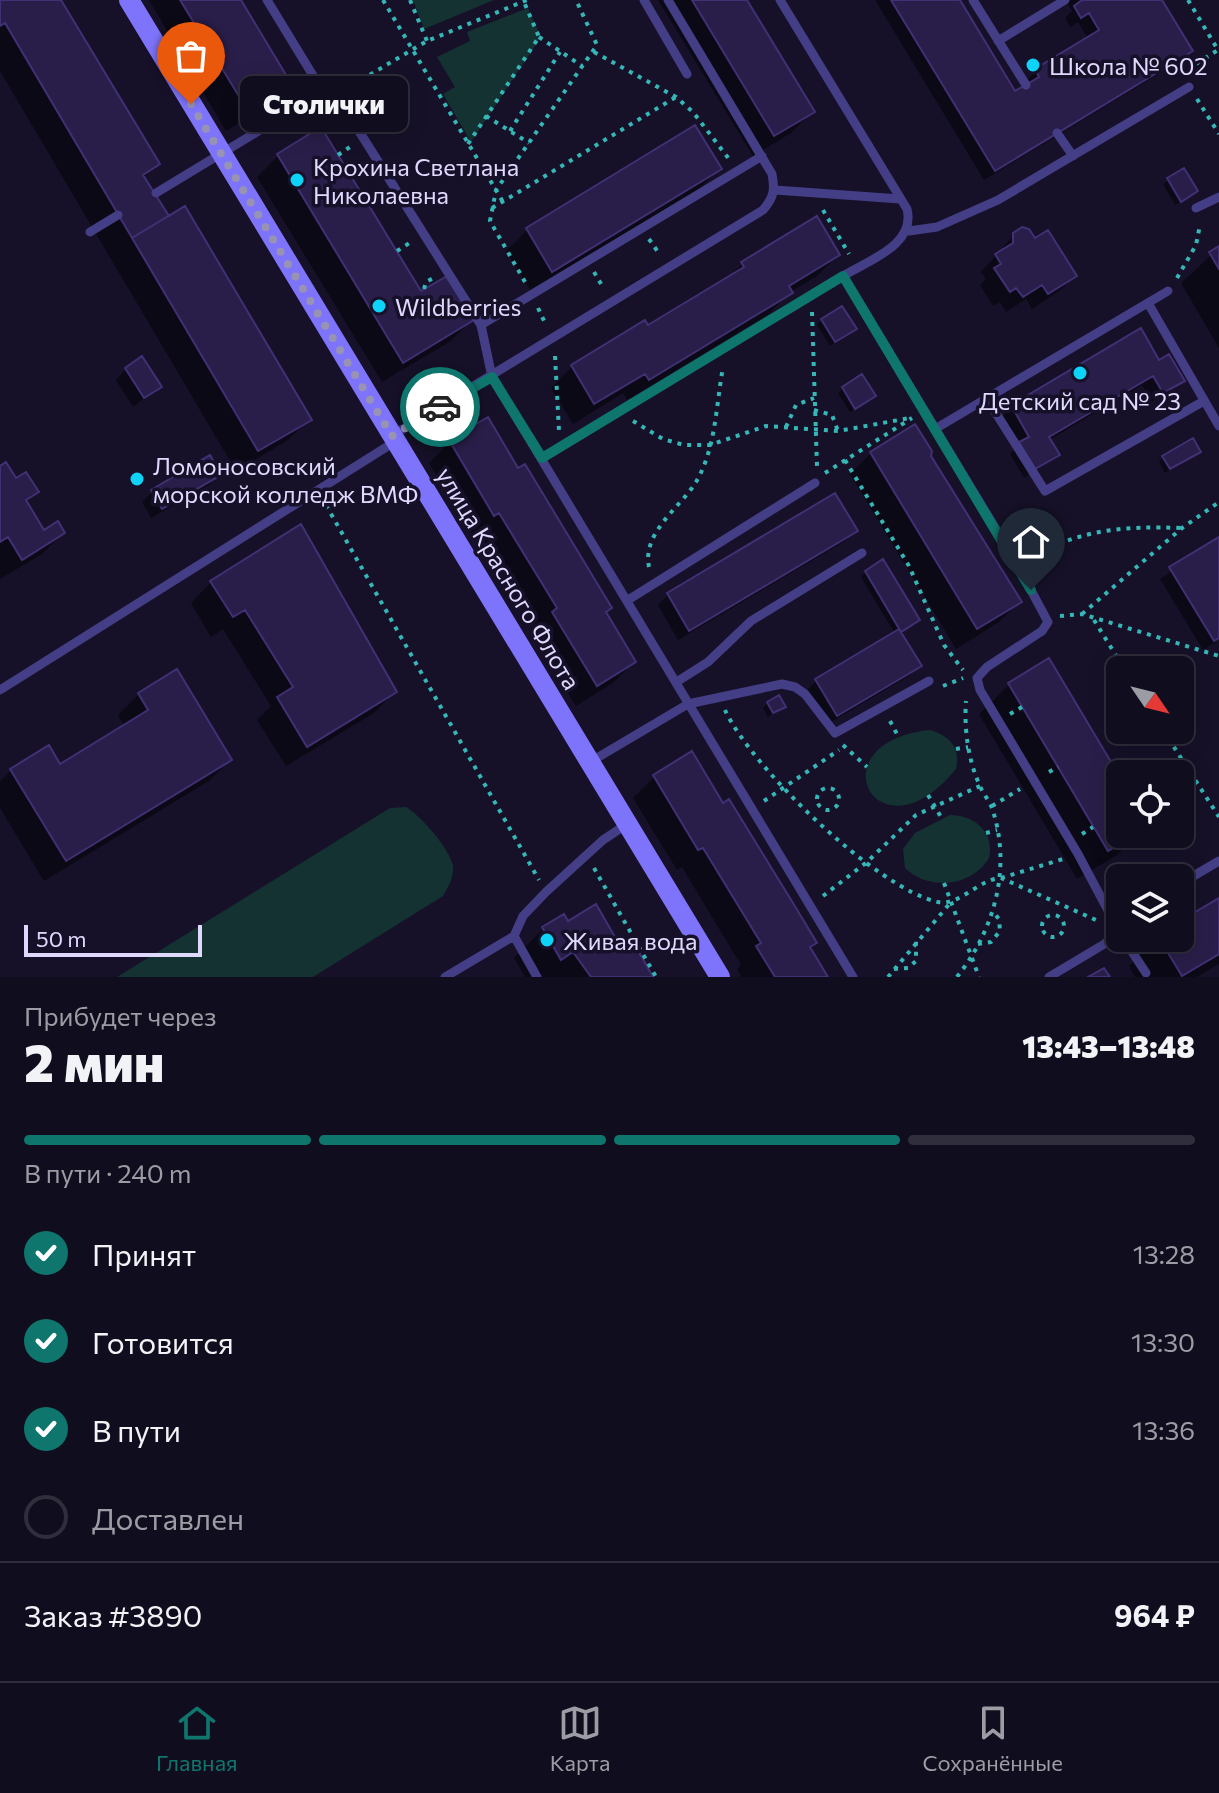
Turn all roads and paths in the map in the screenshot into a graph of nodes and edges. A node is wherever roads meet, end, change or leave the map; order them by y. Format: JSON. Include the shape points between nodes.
{"nodes":[{"id":1,"x":129,"y":0,"type":"edge"},
{"id":2,"x":267,"y":0,"type":"edge"},
{"id":3,"x":383,"y":0,"type":"edge"},
{"id":4,"x":410,"y":0,"type":"edge"},
{"id":5,"x":576,"y":0,"type":"edge"},
{"id":6,"x":644,"y":0,"type":"edge"},
{"id":7,"x":668,"y":0,"type":"edge"},
{"id":8,"x":780,"y":0,"type":"edge"},
{"id":9,"x":973,"y":0,"type":"edge"},
{"id":10,"x":1065,"y":0,"type":"edge"},
{"id":11,"x":1188,"y":0,"type":"edge"},
{"id":12,"x":524,"y":1,"type":"edge"},
{"id":13,"x":677,"y":16,"type":"junction"},
{"id":14,"x":659,"y":28,"type":"junction"},
{"id":15,"x":539,"y":37,"type":"junction"},
{"id":16,"x":427,"y":41,"type":"junction"},
{"id":17,"x":998,"y":41,"type":"junction"},
{"id":18,"x":694,"y":45,"type":"junction"},
{"id":19,"x":412,"y":50,"type":"junction"},
{"id":20,"x":560,"y":52,"type":"junction"},
{"id":21,"x":593,"y":52,"type":"junction"},
{"id":22,"x":676,"y":57,"type":"junction"},
{"id":23,"x":582,"y":66,"type":"junction"},
{"id":24,"x":687,"y":74,"type":"dead end"},
{"id":25,"x":1026,"y":85,"type":"dead end"},
{"id":26,"x":1189,"y":87,"type":"junction"},
{"id":27,"x":327,"y":95,"type":"junction"},
{"id":28,"x":676,"y":97,"type":"junction"},
{"id":29,"x":486,"y":116,"type":"junction"},
{"id":30,"x":510,"y":131,"type":"junction"},
{"id":31,"x":1057,"y":133,"type":"dead end"},
{"id":32,"x":1219,"y":134,"type":"edge"},
{"id":33,"x":529,"y":143,"type":"junction"},
{"id":34,"x":468,"y":144,"type":"junction"},
{"id":35,"x":222,"y":156,"type":"junction"},
{"id":36,"x":762,"y":156,"type":"junction"},
{"id":37,"x":1073,"y":156,"type":"junction"},
{"id":38,"x":738,"y":170,"type":"junction"},
{"id":39,"x":496,"y":190,"type":"junction"},
{"id":40,"x":775,"y":190,"type":"junction"},
{"id":41,"x":810,"y":192,"type":"junction"},
{"id":42,"x":156,"y":193,"type":"dead end"},
{"id":43,"x":1219,"y":197,"type":"edge"},
{"id":44,"x":900,"y":199,"type":"junction"},
{"id":45,"x":503,"y":202,"type":"junction"},
{"id":46,"x":1200,"y":207,"type":"joint"},
{"id":47,"x":489,"y":210,"type":"junction"},
{"id":48,"x":118,"y":215,"type":"dead end"},
{"id":49,"x":642,"y":228,"type":"junction"},
{"id":50,"x":909,"y":231,"type":"junction"},
{"id":51,"x":90,"y":232,"type":"dead end"},
{"id":52,"x":587,"y":260,"type":"junction"},
{"id":53,"x":856,"y":267,"type":"junction"},
{"id":54,"x":669,"y":269,"type":"junction"},
{"id":55,"x":843,"y":276,"type":"junction"},
{"id":56,"x":1168,"y":291,"type":"joint"},
{"id":57,"x":531,"y":293,"type":"junction"},
{"id":58,"x":812,"y":294,"type":"junction"},
{"id":59,"x":613,"y":303,"type":"junction"},
{"id":60,"x":1148,"y":303,"type":"junction"},
{"id":61,"x":481,"y":325,"type":"junction"},
{"id":62,"x":554,"y":340,"type":"junction"},
{"id":63,"x":728,"y":345,"type":"junction"},
{"id":64,"x":492,"y":377,"type":"junction"},
{"id":65,"x":814,"y":398,"type":"junction"},
{"id":66,"x":987,"y":399,"type":"junction"},
{"id":67,"x":1204,"y":401,"type":"junction"},
{"id":68,"x":814,"y":410,"type":"junction"},
{"id":69,"x":616,"y":411,"type":"junction"},
{"id":70,"x":1219,"y":426,"type":"edge"},
{"id":71,"x":786,"y":427,"type":"junction"},
{"id":72,"x":935,"y":429,"type":"junction"},
{"id":73,"x":815,"y":431,"type":"junction"},
{"id":74,"x":838,"y":431,"type":"junction"},
{"id":75,"x":394,"y":438,"type":"junction"},
{"id":76,"x":710,"y":445,"type":"junction"},
{"id":77,"x":559,"y":446,"type":"junction"},
{"id":78,"x":542,"y":458,"type":"junction"},
{"id":79,"x":845,"y":460,"type":"junction"},
{"id":80,"x":815,"y":483,"type":"dead end"},
{"id":81,"x":318,"y":491,"type":"junction"},
{"id":82,"x":1219,"y":502,"type":"edge"},
{"id":83,"x":1182,"y":528,"type":"junction"},
{"id":84,"x":862,"y":553,"type":"dead end"},
{"id":85,"x":1017,"y":564,"type":"junction"},
{"id":86,"x":654,"y":583,"type":"junction"},
{"id":87,"x":628,"y":600,"type":"junction"},
{"id":88,"x":1082,"y":614,"type":"junction"},
{"id":89,"x":1045,"y":617,"type":"junction"},
{"id":90,"x":1092,"y":618,"type":"junction"},
{"id":91,"x":1116,"y":656,"type":"edge"},
{"id":92,"x":1219,"y":656,"type":"edge"},
{"id":93,"x":977,"y":678,"type":"junction"},
{"id":94,"x":678,"y":681,"type":"junction"},
{"id":95,"x":929,"y":681,"type":"joint"},
{"id":96,"x":0,"y":690,"type":"edge"},
{"id":97,"x":719,"y":697,"type":"junction"},
{"id":98,"x":688,"y":704,"type":"junction"},
{"id":99,"x":835,"y":733,"type":"junction"},
{"id":100,"x":1172,"y":744,"type":"edge"},
{"id":101,"x":844,"y":746,"type":"junction"},
{"id":102,"x":968,"y":747,"type":"junction"},
{"id":103,"x":956,"y":749,"type":"dead end"},
{"id":104,"x":590,"y":762,"type":"junction"},
{"id":105,"x":867,"y":767,"type":"dead end"},
{"id":106,"x":1034,"y":781,"type":"junction"},
{"id":107,"x":980,"y":786,"type":"junction"},
{"id":108,"x":784,"y":789,"type":"junction"},
{"id":109,"x":928,"y":795,"type":"dead end"},
{"id":110,"x":934,"y":806,"type":"junction"},
{"id":111,"x":992,"y":806,"type":"junction"},
{"id":112,"x":819,"y":807,"type":"junction"},
{"id":113,"x":751,"y":808,"type":"junction"},
{"id":114,"x":811,"y":815,"type":"junction"},
{"id":115,"x":941,"y":817,"type":"dead end"},
{"id":116,"x":1219,"y":817,"type":"edge"},
{"id":117,"x":628,"y":824,"type":"junction"},
{"id":118,"x":997,"y":830,"type":"junction"},
{"id":119,"x":986,"y":833,"type":"dead end"},
{"id":120,"x":1078,"y":854,"type":"junction"},
{"id":121,"x":588,"y":856,"type":"junction"},
{"id":122,"x":1219,"y":861,"type":"edge"},
{"id":123,"x":867,"y":862,"type":"junction"},
{"id":124,"x":1194,"y":876,"type":"edge"},
{"id":125,"x":1001,"y":878,"type":"junction"},
{"id":126,"x":944,"y":883,"type":"dead end"},
{"id":127,"x":546,"y":892,"type":"junction"},
{"id":128,"x":951,"y":902,"type":"junction"},
{"id":129,"x":808,"y":903,"type":"junction"},
{"id":130,"x":1106,"y":905,"type":"edge"},
{"id":131,"x":1061,"y":906,"type":"junction"},
{"id":132,"x":992,"y":911,"type":"junction"},
{"id":133,"x":1057,"y":915,"type":"junction"},
{"id":134,"x":1106,"y":925,"type":"edge"},
{"id":135,"x":514,"y":936,"type":"junction"},
{"id":136,"x":916,"y":941,"type":"junction"},
{"id":137,"x":1106,"y":943,"type":"edge"},
{"id":138,"x":978,"y":944,"type":"junction"},
{"id":139,"x":1133,"y":952,"type":"edge"},
{"id":140,"x":970,"y":959,"type":"junction"},
{"id":141,"x":894,"y":969,"type":"junction"},
{"id":142,"x":1146,"y":973,"type":"dead end"},
{"id":143,"x":445,"y":977,"type":"edge"},
{"id":144,"x":537,"y":977,"type":"edge"},
{"id":145,"x":656,"y":977,"type":"edge"},
{"id":146,"x":720,"y":977,"type":"edge"},
{"id":147,"x":853,"y":977,"type":"edge"},
{"id":148,"x":888,"y":977,"type":"edge"},
{"id":149,"x":957,"y":977,"type":"edge"},
{"id":150,"x":979,"y":977,"type":"edge"},
{"id":151,"x":1049,"y":977,"type":"edge"}],
"edges":[{"from":1,"to":35,"type":"main road","name":"улица Красного Флота"},
{"from":2,"to":27,"type":"lane"},
{"from":3,"to":19,"type":"path"},
{"from":4,"to":16,"type":"path"},
{"from":5,"to":21,"type":"path","via":[[596,37]]},
{"from":6,"to":14,"type":"lane"},
{"from":7,"to":13,"type":"lane"},
{"from":8,"to":44,"type":"lane"},
{"from":9,"to":17,"type":"lane"},
{"from":10,"to":17,"type":"lane"},
{"from":11,"to":26,"type":"path","via":[[1218,50],[1196,64]]},
{"from":12,"to":15,"type":"path"},
{"from":12,"to":16,"type":"path"},
{"from":13,"to":14,"type":"lane"},
{"from":13,"to":18,"type":"lane"},
{"from":14,"to":22,"type":"lane"},
{"from":15,"to":20,"type":"path"},
{"from":15,"to":29,"type":"path"},
{"from":16,"to":19,"type":"path"},
{"from":17,"to":25,"type":"lane"},
{"from":18,"to":22,"type":"lane"},
{"from":18,"to":36,"type":"lane"},
{"from":19,"to":27,"type":"path"},
{"from":19,"to":34,"type":"path"},
{"from":20,"to":23,"type":"path"},
{"from":20,"to":30,"type":"path"},
{"from":21,"to":23,"type":"path"},
{"from":21,"to":28,"type":"path"},
{"from":22,"to":24,"type":"lane"},
{"from":23,"to":33,"type":"path"},
{"from":26,"to":32,"type":"path"},
{"from":26,"to":37,"type":"lane"},
{"from":27,"to":35,"type":"lane"},
{"from":27,"to":61,"type":"lane","via":[[347,112]]},
{"from":28,"to":38,"type":"path"},
{"from":28,"to":45,"type":"path"},
{"from":29,"to":30,"type":"path"},
{"from":29,"to":34,"type":"path"},
{"from":30,"to":33,"type":"path"},
{"from":31,"to":37,"type":"lane"},
{"from":33,"to":39,"type":"path"},
{"from":34,"to":39,"type":"path"},
{"from":35,"to":42,"type":"lane"},
{"from":35,"to":75,"type":"main road","name":"улица Красного Флота"},
{"from":36,"to":38,"type":"lane"},
{"from":36,"to":40,"type":"lane"},
{"from":37,"to":50,"type":"lane","via":[[998,200],[937,227]]},
{"from":38,"to":49,"type":"lane"},
{"from":39,"to":45,"type":"path"},
{"from":39,"to":47,"type":"path"},
{"from":40,"to":41,"type":"lane"},
{"from":40,"to":54,"type":"lane","via":[[763,210]]},
{"from":41,"to":44,"type":"lane"},
{"from":41,"to":53,"type":"path"},
{"from":43,"to":46,"type":"lane"},
{"from":44,"to":50,"type":"lane","via":[[907,209]]},
{"from":45,"to":47,"type":"path"},
{"from":46,"to":56,"type":"path","via":[[1196,245]]},
{"from":47,"to":57,"type":"path","via":[[490,221]]},
{"from":48,"to":51,"type":"lane"},
{"from":49,"to":52,"type":"lane"},
{"from":49,"to":54,"type":"path"},
{"from":50,"to":53,"type":"lane"},
{"from":52,"to":57,"type":"lane"},
{"from":52,"to":59,"type":"path"},
{"from":53,"to":55,"type":"lane"},
{"from":54,"to":59,"type":"lane"},
{"from":55,"to":58,"type":"lane"},
{"from":55,"to":72,"type":"lane"},
{"from":56,"to":60,"type":"lane"},
{"from":57,"to":61,"type":"lane"},
{"from":57,"to":62,"type":"path"},
{"from":58,"to":63,"type":"lane"},
{"from":58,"to":65,"type":"path"},
{"from":59,"to":62,"type":"lane"},
{"from":60,"to":66,"type":"lane"},
{"from":60,"to":67,"type":"lane"},
{"from":61,"to":64,"type":"lane"},
{"from":62,"to":64,"type":"lane"},
{"from":62,"to":77,"type":"path"},
{"from":63,"to":69,"type":"lane"},
{"from":63,"to":76,"type":"path"},
{"from":64,"to":75,"type":"lane"},
{"from":64,"to":78,"type":"lane"},
{"from":65,"to":68,"type":"path"},
{"from":65,"to":71,"type":"path","via":[[796,405]]},
{"from":66,"to":67,"type":"lane","via":[[1045,491]]},
{"from":66,"to":72,"type":"lane"},
{"from":67,"to":70,"type":"lane"},
{"from":68,"to":73,"type":"path"},
{"from":68,"to":74,"type":"path","via":[[832,415]]},
{"from":69,"to":76,"type":"path","via":[[663,439]]},
{"from":69,"to":77,"type":"lane"},
{"from":71,"to":73,"type":"path"},
{"from":71,"to":76,"type":"path","via":[[766,426]]},
{"from":72,"to":85,"type":"lane"},
{"from":73,"to":74,"type":"path"},
{"from":73,"to":79,"type":"path","via":[[818,478]]},
{"from":74,"to":79,"type":"path","via":[[916,416]]},
{"from":75,"to":81,"type":"lane"},
{"from":75,"to":104,"type":"main road","name":"улица Красного Флота"},
{"from":76,"to":86,"type":"path","via":[[694,485],[659,528],[651,547],[648,562]]},
{"from":77,"to":78,"type":"lane"},
{"from":78,"to":87,"type":"lane"},
{"from":79,"to":95,"type":"path","via":[[909,566],[944,645],[968,675],[946,688]]},
{"from":80,"to":86,"type":"lane"},
{"from":81,"to":96,"type":"lane"},
{"from":81,"to":127,"type":"path"},
{"from":82,"to":83,"type":"path"},
{"from":83,"to":85,"type":"path","via":[[1120,526]]},
{"from":83,"to":88,"type":"path"},
{"from":84,"to":94,"type":"lane","via":[[751,621],[708,662]]},
{"from":85,"to":89,"type":"lane"},
{"from":86,"to":87,"type":"lane"},
{"from":87,"to":94,"type":"lane"},
{"from":88,"to":89,"type":"path"},
{"from":88,"to":90,"type":"path"},
{"from":89,"to":93,"type":"lane","via":[[1042,631]]},
{"from":90,"to":91,"type":"path"},
{"from":90,"to":92,"type":"path"},
{"from":93,"to":102,"type":"path","via":[[966,694]]},
{"from":93,"to":106,"type":"lane"},
{"from":94,"to":98,"type":"lane"},
{"from":95,"to":99,"type":"lane"},
{"from":97,"to":98,"type":"lane"},
{"from":97,"to":99,"type":"lane","via":[[782,684],[795,687]]},
{"from":97,"to":108,"type":"path","via":[[748,747]]},
{"from":98,"to":104,"type":"lane"},
{"from":98,"to":113,"type":"lane"},
{"from":99,"to":101,"type":"path"},
{"from":100,"to":116,"type":"path"},
{"from":101,"to":105,"type":"path"},
{"from":101,"to":108,"type":"path"},
{"from":102,"to":103,"type":"path"},
{"from":102,"to":107,"type":"path"},
{"from":104,"to":117,"type":"main road","name":"улица Красного Флота"},
{"from":106,"to":111,"type":"path"},
{"from":106,"to":120,"type":"lane"},
{"from":107,"to":110,"type":"path"},
{"from":107,"to":111,"type":"path"},
{"from":108,"to":113,"type":"path"},
{"from":108,"to":114,"type":"path"},
{"from":109,"to":110,"type":"path"},
{"from":110,"to":115,"type":"path"},
{"from":110,"to":123,"type":"path","via":[[896,830]]},
{"from":111,"to":118,"type":"path"},
{"from":112,"to":112,"type":"path","via":[[838,806],[837,791],[828,787],[819,792]]},
{"from":112,"to":114,"type":"path"},
{"from":113,"to":129,"type":"lane"},
{"from":114,"to":123,"type":"path"},
{"from":117,"to":121,"type":"lane"},
{"from":117,"to":146,"type":"main road","name":"улица Красного Флота"},
{"from":118,"to":119,"type":"path"},
{"from":118,"to":125,"type":"path"},
{"from":120,"to":125,"type":"path"},
{"from":120,"to":130,"type":"lane"},
{"from":121,"to":127,"type":"lane"},
{"from":121,"to":145,"type":"path"},
{"from":122,"to":124,"type":"lane"},
{"from":123,"to":128,"type":"path","via":[[919,893]]},
{"from":123,"to":129,"type":"path"},
{"from":125,"to":128,"type":"path"},
{"from":125,"to":131,"type":"path"},
{"from":125,"to":132,"type":"path"},
{"from":126,"to":128,"type":"path"},
{"from":127,"to":135,"type":"lane","via":[[523,916]]},
{"from":128,"to":136,"type":"path"},
{"from":128,"to":140,"type":"path"},
{"from":129,"to":147,"type":"lane"},
{"from":131,"to":133,"type":"path"},
{"from":131,"to":134,"type":"path"},
{"from":132,"to":138,"type":"path"},
{"from":132,"to":138,"type":"path","via":[[1000,931],[991,942]]},
{"from":133,"to":133,"type":"path","via":[[1047,916],[1042,925],[1050,937],[1060,936],[1065,928]]},
{"from":135,"to":143,"type":"lane"},
{"from":135,"to":144,"type":"lane"},
{"from":136,"to":141,"type":"path"},
{"from":136,"to":141,"type":"path","via":[[916,961]]},
{"from":137,"to":151,"type":"lane"},
{"from":138,"to":140,"type":"path"},
{"from":139,"to":142,"type":"lane"},
{"from":140,"to":149,"type":"path"},
{"from":140,"to":150,"type":"path"},
{"from":141,"to":148,"type":"path"}]}
